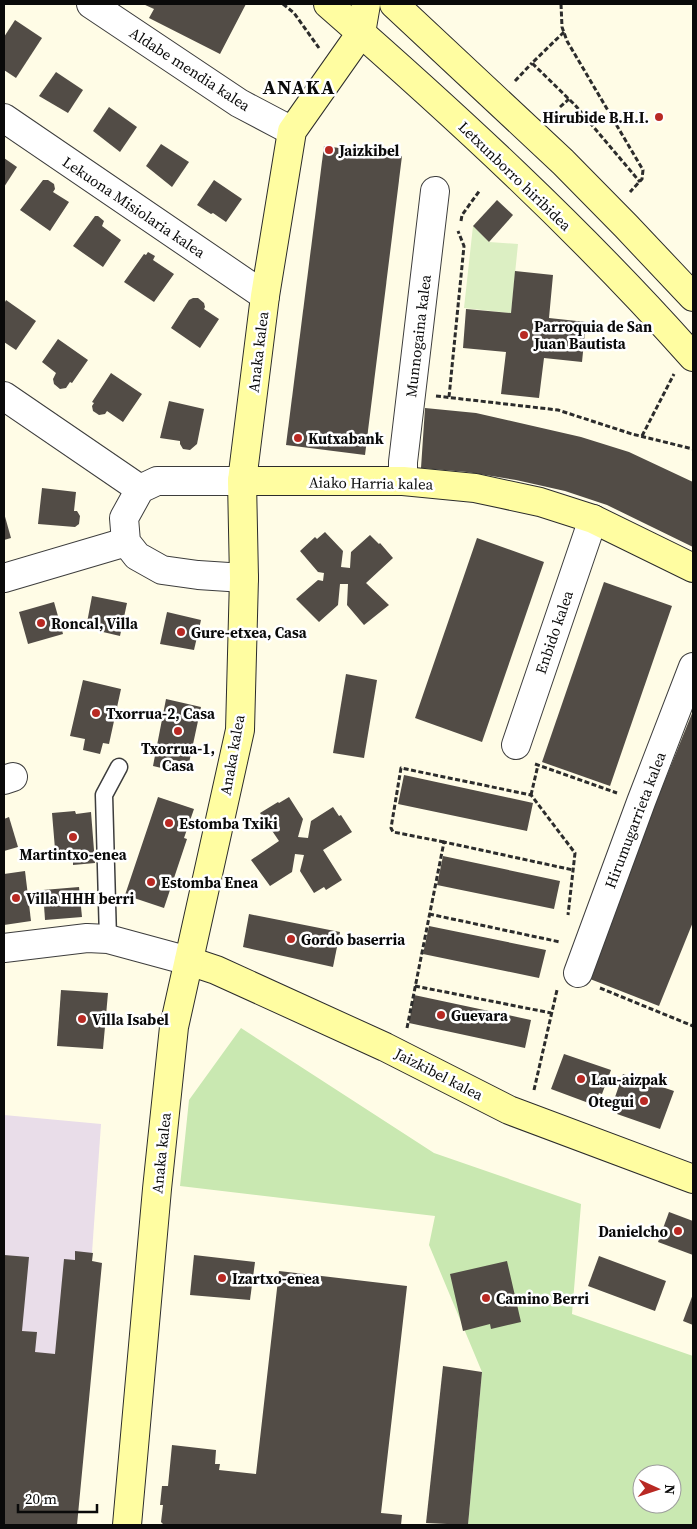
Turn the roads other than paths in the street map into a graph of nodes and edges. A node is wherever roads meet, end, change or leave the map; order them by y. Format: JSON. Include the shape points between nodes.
{"nodes":[{"id":1,"x":91,"y":4,"type":"edge"},
{"id":2,"x":328,"y":4,"type":"edge"},
{"id":3,"x":366,"y":4,"type":"edge"},
{"id":4,"x":394,"y":4,"type":"edge"},
{"id":5,"x":361,"y":33,"type":"junction"},
{"id":6,"x":4,"y":118,"type":"edge"},
{"id":7,"x":292,"y":131,"type":"junction"},
{"id":8,"x":435,"y":191,"type":"dead end"},
{"id":9,"x":265,"y":296,"type":"junction"},
{"id":10,"x":693,"y":298,"type":"edge"},
{"id":11,"x":686,"y":361,"type":"edge"},
{"id":12,"x":4,"y":396,"type":"edge"},
{"id":13,"x":403,"y":481,"type":"junction"},
{"id":14,"x":242,"y":482,"type":"junction"},
{"id":15,"x":140,"y":489,"type":"junction"},
{"id":16,"x":593,"y":518,"type":"junction"},
{"id":17,"x":125,"y":530,"type":"junction"},
{"id":18,"x":693,"y":568,"type":"edge"},
{"id":19,"x":4,"y":578,"type":"edge"},
{"id":20,"x":244,"y":578,"type":"junction"},
{"id":21,"x":693,"y":667,"type":"edge"},
{"id":22,"x":516,"y":745,"type":"dead end"},
{"id":23,"x":119,"y":767,"type":"dead end"},
{"id":24,"x":108,"y":939,"type":"junction"},
{"id":25,"x":4,"y":948,"type":"edge"},
{"id":26,"x":189,"y":961,"type":"junction"},
{"id":27,"x":574,"y":983,"type":"road end"},
{"id":28,"x":693,"y":1179,"type":"edge"},
{"id":29,"x":127,"y":1525,"type":"edge"}],
"edges":[{"from":1,"to":7,"type":"street","name":"Aldabe mendia kalea","via":[[240,103]]},
{"from":2,"to":5,"type":"street","name":"Letxunborro hiribidea"},
{"from":3,"to":5,"type":"street"},
{"from":4,"to":10,"type":"street","via":[[563,162]]},
{"from":5,"to":7,"type":"street","name":"Anaka kalea"},
{"from":5,"to":11,"type":"street","name":"Letxunborro hiribidea","via":[[589,246]]},
{"from":6,"to":9,"type":"street","name":"Lekuona Misiolaria kalea"},
{"from":7,"to":9,"type":"street","name":"Anaka kalea"},
{"from":8,"to":13,"type":"street","name":"Munnogaina kalea"},
{"from":9,"to":14,"type":"street","name":"Anaka kalea"},
{"from":12,"to":15,"type":"street"},
{"from":13,"to":14,"type":"street","name":"Aiako Harria kalea"},
{"from":13,"to":16,"type":"street","name":"Aiako Harria kalea","via":[[476,488]]},
{"from":14,"to":15,"type":"street","via":[[157,481]]},
{"from":14,"to":20,"type":"street","name":"Anaka kalea"},
{"from":15,"to":17,"type":"street"},
{"from":16,"to":18,"type":"street","name":"Aiako Harria kalea"},
{"from":16,"to":22,"type":"street","name":"Enbido kalea"},
{"from":17,"to":19,"type":"street"},
{"from":17,"to":20,"type":"street","via":[[137,556],[162,570]]},
{"from":20,"to":26,"type":"street","name":"Anaka kalea","via":[[240,730]]},
{"from":21,"to":27,"type":"street","name":"Hirumugarrieta kalea"},
{"from":23,"to":24,"type":"lane","via":[[104,795]]},
{"from":24,"to":25,"type":"street","via":[[87,938]]},
{"from":24,"to":26,"type":"street"},
{"from":26,"to":28,"type":"street","name":"Jaizkibel kalea","via":[[216,970],[385,1047],[509,1110]]},
{"from":26,"to":29,"type":"street","name":"Anaka kalea","via":[[174,1027],[156,1188]]}]}
